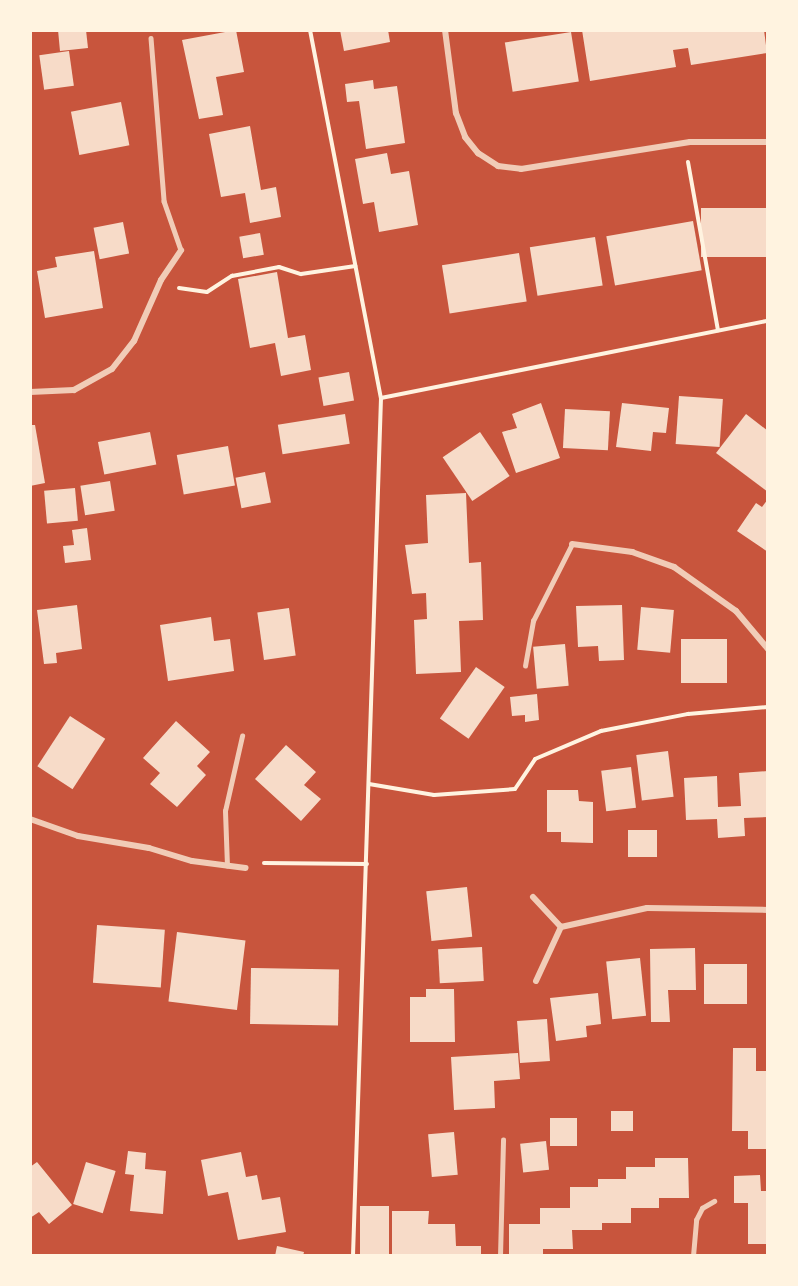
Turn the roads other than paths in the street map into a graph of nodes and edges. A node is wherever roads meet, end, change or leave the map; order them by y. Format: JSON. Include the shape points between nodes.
{"nodes":[{"id":1,"x":445,"y":30,"type":"edge"},
{"id":2,"x":151,"y":38,"type":"dead end"},
{"id":3,"x":768,"y":142,"type":"edge"},
{"id":4,"x":181,"y":250,"type":"joint"},
{"id":5,"x":30,"y":392,"type":"edge"},
{"id":6,"x":572,"y":544,"type":"joint"},
{"id":7,"x":768,"y":649,"type":"edge"},
{"id":8,"x":525,"y":666,"type":"dead end"},
{"id":9,"x":242,"y":736,"type":"dead end"},
{"id":10,"x":30,"y":819,"type":"edge"},
{"id":11,"x":227,"y":866,"type":"junction"},
{"id":12,"x":246,"y":868,"type":"road end"},
{"id":13,"x":533,"y":897,"type":"dead end"},
{"id":14,"x":768,"y":910,"type":"edge"},
{"id":15,"x":561,"y":927,"type":"junction"},
{"id":16,"x":536,"y":981,"type":"dead end"},
{"id":17,"x":503,"y":1140,"type":"dead end"},
{"id":18,"x":714,"y":1201,"type":"dead end"},
{"id":19,"x":500,"y":1256,"type":"edge"},
{"id":20,"x":693,"y":1256,"type":"edge"}],
"edges":[{"from":1,"to":3,"type":"street","via":[[456,113],[465,137],[478,153],[498,166],[521,169],[684,143]]},
{"from":2,"to":4,"type":"lane","via":[[164,201]]},
{"from":4,"to":5,"type":"street","via":[[134,341],[103,375],[74,390]]},
{"from":6,"to":7,"type":"street","via":[[632,552],[674,567],[736,611]]},
{"from":6,"to":8,"type":"lane","via":[[533,621]]},
{"from":9,"to":11,"type":"lane","via":[[225,811]]},
{"from":10,"to":11,"type":"street","via":[[78,836]]},
{"from":11,"to":12,"type":"street"},
{"from":13,"to":15,"type":"street"},
{"from":14,"to":15,"type":"street","via":[[647,908]]},
{"from":15,"to":16,"type":"street"},
{"from":17,"to":19,"type":"lane"},
{"from":18,"to":20,"type":"lane","via":[[702,1208],[696,1220]]}]}
